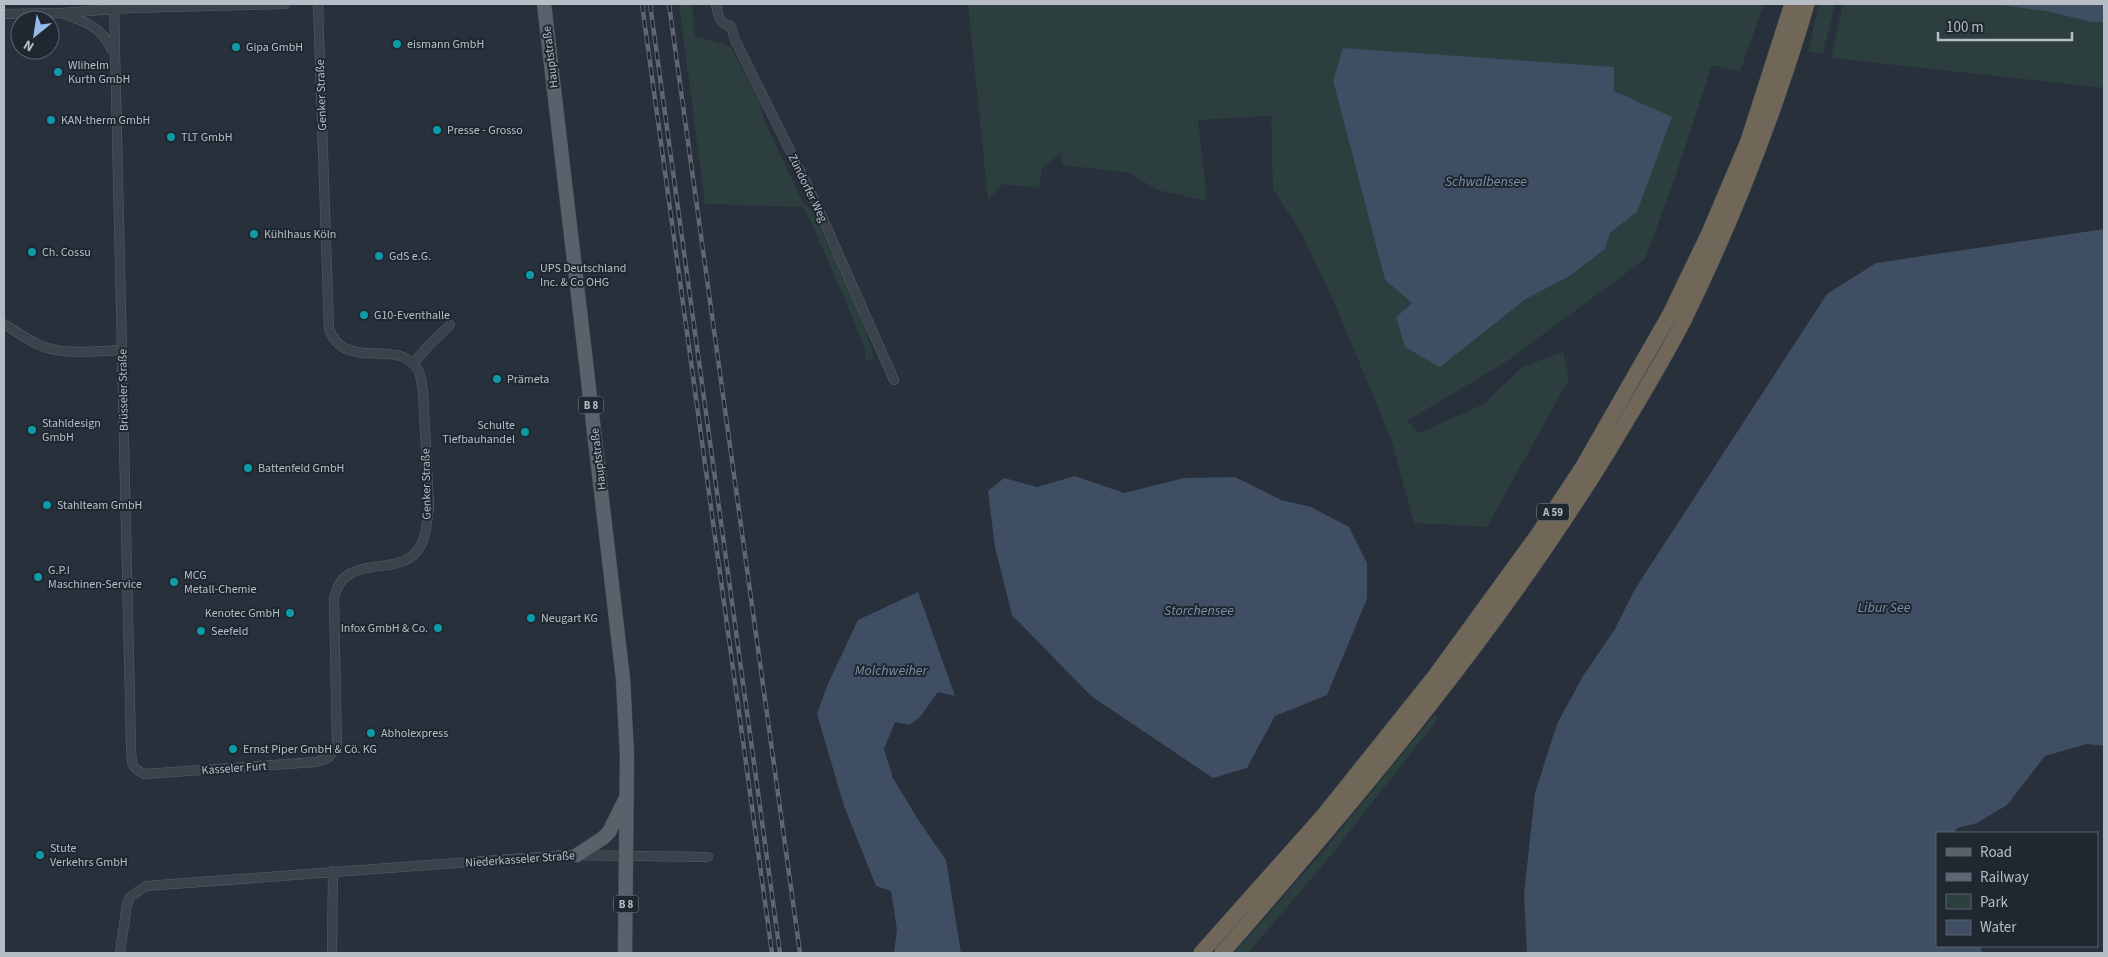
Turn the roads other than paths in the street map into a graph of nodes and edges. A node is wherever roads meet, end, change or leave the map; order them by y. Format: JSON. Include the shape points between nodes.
{"nodes":[{"id":1,"x":158,"y":4,"type":"edge"},
{"id":2,"x":286,"y":4,"type":"edge"},
{"id":3,"x":318,"y":4,"type":"edge"},
{"id":4,"x":544,"y":4,"type":"edge"},
{"id":5,"x":716,"y":4,"type":"edge"},
{"id":6,"x":1792,"y":4,"type":"edge"},
{"id":7,"x":1807,"y":4,"type":"edge"},
{"id":8,"x":114,"y":6,"type":"edge"},
{"id":9,"x":177,"y":8,"type":"junction"},
{"id":10,"x":61,"y":13,"type":"junction"},
{"id":11,"x":4,"y":14,"type":"edge"},
{"id":12,"x":114,"y":54,"type":"junction"},
{"id":13,"x":4,"y":324,"type":"edge"},
{"id":14,"x":450,"y":325,"type":"dead end"},
{"id":15,"x":122,"y":350,"type":"junction"},
{"id":16,"x":413,"y":364,"type":"junction"},
{"id":17,"x":894,"y":380,"type":"dead end"},
{"id":18,"x":331,"y":755,"type":"joint"},
{"id":19,"x":136,"y":771,"type":"joint"},
{"id":20,"x":627,"y":795,"type":"junction"},
{"id":21,"x":577,"y":855,"type":"junction"},
{"id":22,"x":626,"y":855,"type":"junction"},
{"id":23,"x":708,"y":857,"type":"dead end"},
{"id":24,"x":332,"y":871,"type":"junction"},
{"id":25,"x":120,"y":953,"type":"edge"},
{"id":26,"x":332,"y":953,"type":"edge"},
{"id":27,"x":625,"y":953,"type":"edge"},
{"id":28,"x":1201,"y":953,"type":"edge"},
{"id":29,"x":1222,"y":953,"type":"edge"}],
"edges":[{"from":1,"to":9,"type":"street"},
{"from":2,"to":9,"type":"street"},
{"from":3,"to":16,"type":"street","name":"Genker Straße","via":[[329,329],[336,343],[351,351],[393,354]]},
{"from":4,"to":20,"type":"main road","name":"Hauptstraße","number":"B 8","via":[[623,679]]},
{"from":5,"to":17,"type":"street","name":"Zündorfer Weg","via":[[718,16],[731,26],[816,202]]},
{"from":6,"to":28,"type":"highway","number":"A 59","via":[[1748,141],[1708,232],[1670,314],[1582,468],[1534,541],[1436,676],[1323,816]]},
{"from":7,"to":29,"type":"highway","number":"A 59","via":[[1761,146],[1723,236],[1683,321],[1601,464],[1549,544],[1451,680],[1336,823]]},
{"from":8,"to":9,"type":"street"},
{"from":8,"to":10,"type":"street"},
{"from":8,"to":12,"type":"street","name":"Brüsseler Straße"},
{"from":10,"to":11,"type":"street"},
{"from":10,"to":12,"type":"street","via":[[97,29]]},
{"from":12,"to":15,"type":"street","name":"Brüsseler Straße"},
{"from":13,"to":15,"type":"street","via":[[52,349]]},
{"from":14,"to":16,"type":"street"},
{"from":15,"to":19,"type":"street","name":"Brüsseler Straße","via":[[132,763]]},
{"from":16,"to":18,"type":"street","name":"Genker Straße","via":[[419,373],[423,391],[427,526],[421,545],[406,560],[352,572],[336,588],[337,738]]},
{"from":18,"to":19,"type":"street","name":"Kasseler Furt","via":[[316,762],[163,774]]},
{"from":20,"to":21,"type":"main road","via":[[609,832]]},
{"from":20,"to":22,"type":"main road","name":"Hauptstraße","number":"B 8"},
{"from":21,"to":22,"type":"street","name":"Niederkasseler Straße"},
{"from":21,"to":24,"type":"street","name":"Niederkasseler Straße"},
{"from":22,"to":23,"type":"street","name":"Niederkasseler Straße"},
{"from":22,"to":27,"type":"main road","number":"B 8"},
{"from":24,"to":25,"type":"street","name":"Niederkasseler Straße","via":[[146,886],[130,897],[127,904]]},
{"from":24,"to":26,"type":"street"}]}
